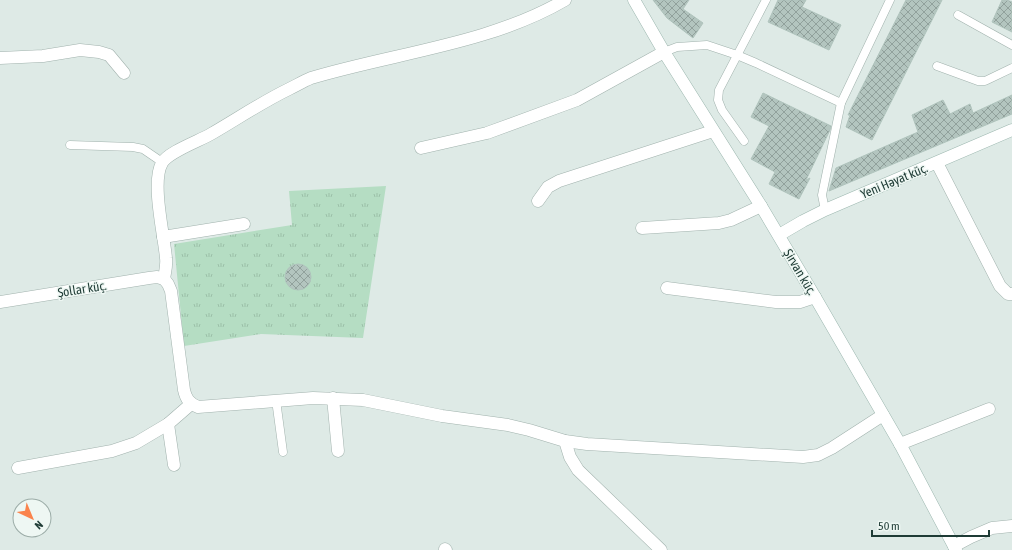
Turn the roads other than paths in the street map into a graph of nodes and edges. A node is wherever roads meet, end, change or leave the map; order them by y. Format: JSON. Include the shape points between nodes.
{"nodes":[{"id":1,"x":565,"y":0,"type":"edge"},
{"id":2,"x":634,"y":0,"type":"edge"},
{"id":3,"x":766,"y":0,"type":"edge"},
{"id":4,"x":890,"y":0,"type":"edge"},
{"id":5,"x":958,"y":15,"type":"dead end"},
{"id":6,"x":1012,"y":45,"type":"edge"},
{"id":7,"x":664,"y":52,"type":"junction"},
{"id":8,"x":737,"y":55,"type":"junction"},
{"id":9,"x":0,"y":58,"type":"edge"},
{"id":10,"x":937,"y":66,"type":"dead end"},
{"id":11,"x":1012,"y":68,"type":"edge"},
{"id":12,"x":124,"y":73,"type":"dead end"},
{"id":13,"x":841,"y":103,"type":"junction"},
{"id":14,"x":1012,"y":130,"type":"edge"},
{"id":15,"x":713,"y":131,"type":"junction"},
{"id":16,"x":744,"y":141,"type":"dead end"},
{"id":17,"x":70,"y":145,"type":"dead end"},
{"id":18,"x":421,"y":148,"type":"dead end"},
{"id":19,"x":162,"y":162,"type":"junction"},
{"id":20,"x":937,"y":163,"type":"junction"},
{"id":21,"x":538,"y":201,"type":"dead end"},
{"id":22,"x":761,"y":206,"type":"junction"},
{"id":23,"x":825,"y":210,"type":"junction"},
{"id":24,"x":244,"y":224,"type":"dead end"},
{"id":25,"x":642,"y":228,"type":"dead end"},
{"id":26,"x":779,"y":236,"type":"junction"},
{"id":27,"x":164,"y":237,"type":"junction"},
{"id":28,"x":164,"y":279,"type":"junction"},
{"id":29,"x":667,"y":288,"type":"dead end"},
{"id":30,"x":1012,"y":294,"type":"edge"},
{"id":31,"x":815,"y":297,"type":"junction"},
{"id":32,"x":0,"y":302,"type":"edge"},
{"id":33,"x":333,"y":398,"type":"junction"},
{"id":34,"x":276,"y":400,"type":"junction"},
{"id":35,"x":191,"y":404,"type":"junction"},
{"id":36,"x":988,"y":409,"type":"dead end"},
{"id":37,"x":883,"y":415,"type":"junction"},
{"id":38,"x":168,"y":424,"type":"junction"},
{"id":39,"x":565,"y":441,"type":"junction"},
{"id":40,"x":900,"y":444,"type":"junction"},
{"id":41,"x":338,"y":451,"type":"dead end"},
{"id":42,"x":283,"y":452,"type":"dead end"},
{"id":43,"x":174,"y":465,"type":"dead end"},
{"id":44,"x":18,"y":468,"type":"dead end"},
{"id":45,"x":1012,"y":526,"type":"edge"},
{"id":46,"x":955,"y":548,"type":"edge"},
{"id":47,"x":661,"y":550,"type":"edge"}],
"edges":[{"from":1,"to":19,"type":"street","via":[[516,23],[471,38],[309,79],[171,154]]},
{"from":2,"to":7,"type":"street","name":"Şirvan küç."},
{"from":3,"to":8,"type":"lane"},
{"from":4,"to":13,"type":"lane"},
{"from":5,"to":6,"type":"lane"},
{"from":7,"to":8,"type":"lane","via":[[677,47],[707,45]]},
{"from":7,"to":15,"type":"street","name":"Şirvan küç."},
{"from":7,"to":18,"type":"street","via":[[577,100],[487,133]]},
{"from":8,"to":13,"type":"lane"},
{"from":8,"to":16,"type":"lane","via":[[719,90],[718,100]]},
{"from":9,"to":12,"type":"street","via":[[43,56],[80,50],[99,52],[110,55]]},
{"from":10,"to":11,"type":"lane","via":[[978,81],[985,81]]},
{"from":13,"to":23,"type":"lane","via":[[822,195]]},
{"from":14,"to":20,"type":"street","name":"Yeni Həyat küç."},
{"from":15,"to":21,"type":"street","via":[[559,181],[548,187]]},
{"from":15,"to":22,"type":"street","name":"Şirvan küç."},
{"from":17,"to":19,"type":"lane","via":[[133,147],[143,149]]},
{"from":19,"to":27,"type":"street","via":[[157,176]]},
{"from":20,"to":23,"type":"street","name":"Yeni Həyat küç."},
{"from":20,"to":30,"type":"street","via":[[1000,286],[1008,294]]},
{"from":22,"to":25,"type":"street","via":[[719,223]]},
{"from":22,"to":26,"type":"street","name":"Şirvan küç."},
{"from":23,"to":26,"type":"street","name":"Yeni Həyat küç."},
{"from":24,"to":27,"type":"street"},
{"from":26,"to":31,"type":"street","name":"Şirvan küç."},
{"from":27,"to":28,"type":"street"},
{"from":28,"to":32,"type":"street","name":"Şollar küç.","via":[[149,278]]},
{"from":28,"to":35,"type":"street","via":[[171,291],[184,390],[186,399]]},
{"from":29,"to":31,"type":"street","via":[[776,302],[800,302]]},
{"from":31,"to":37,"type":"street","name":"Şirvan küç."},
{"from":33,"to":34,"type":"street"},
{"from":33,"to":39,"type":"street","via":[[363,400],[442,416],[508,425]]},
{"from":33,"to":41,"type":"street"},
{"from":34,"to":35,"type":"street","via":[[198,407]]},
{"from":34,"to":42,"type":"lane"},
{"from":35,"to":38,"type":"street"},
{"from":36,"to":40,"type":"street"},
{"from":37,"to":39,"type":"street","via":[[818,456]]},
{"from":37,"to":40,"type":"street","name":"Şirvan küç."},
{"from":38,"to":43,"type":"street"},
{"from":38,"to":44,"type":"street","via":[[136,443],[112,451]]},
{"from":39,"to":47,"type":"street","via":[[578,470]]},
{"from":40,"to":46,"type":"street","name":"Şirvan küç."},
{"from":45,"to":46,"type":"street","via":[[992,528],[971,537]]}]}
